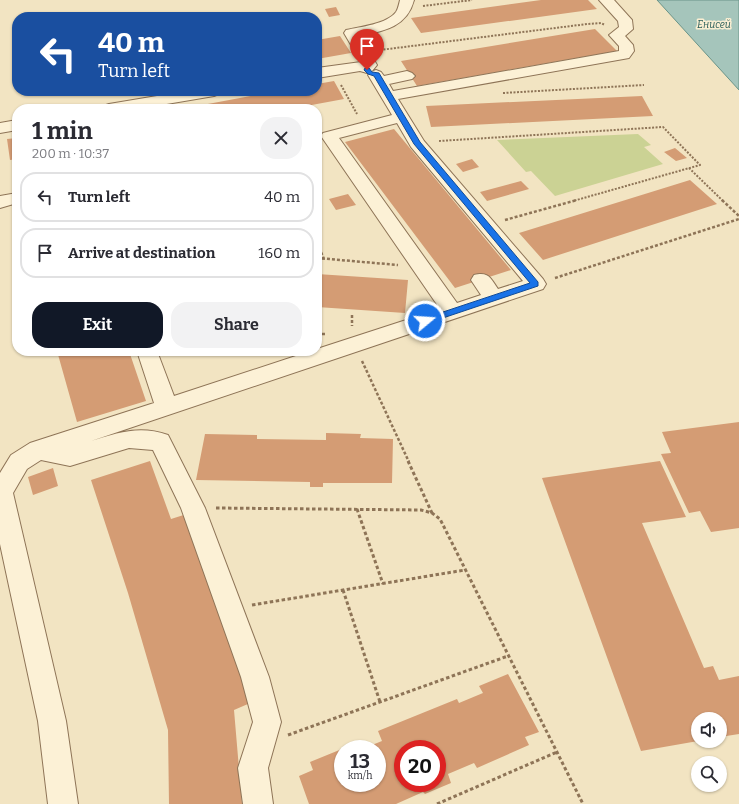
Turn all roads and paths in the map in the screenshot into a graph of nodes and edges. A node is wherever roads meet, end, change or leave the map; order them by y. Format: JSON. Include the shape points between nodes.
{"nodes":[{"id":1,"x":472,"y":0,"type":"edge"},
{"id":2,"x":606,"y":0,"type":"edge"},
{"id":3,"x":406,"y":4,"type":"edge"},
{"id":4,"x":616,"y":35,"type":"junction"},
{"id":5,"x":371,"y":68,"type":"junction"},
{"id":6,"x":334,"y":70,"type":"junction"},
{"id":7,"x":322,"y":72,"type":"edge"},
{"id":8,"x":407,"y":76,"type":"dead end"},
{"id":9,"x":644,"y":85,"type":"dead end"},
{"id":10,"x":502,"y":93,"type":"dead end"},
{"id":11,"x":185,"y":96,"type":"edge"},
{"id":12,"x":389,"y":96,"type":"junction"},
{"id":13,"x":138,"y":104,"type":"edge"},
{"id":14,"x":357,"y":114,"type":"dead end"},
{"id":15,"x":401,"y":117,"type":"junction"},
{"id":16,"x":12,"y":126,"type":"edge"},
{"id":17,"x":0,"y":128,"type":"edge"},
{"id":18,"x":417,"y":142,"type":"junction"},
{"id":19,"x":689,"y":168,"type":"junction"},
{"id":20,"x":12,"y":199,"type":"edge"},
{"id":21,"x":0,"y":202,"type":"edge"},
{"id":22,"x":739,"y":217,"type":"edge"},
{"id":23,"x":487,"y":225,"type":"junction"},
{"id":24,"x":322,"y":254,"type":"edge"},
{"id":25,"x":324,"y":259,"type":"joint"},
{"id":26,"x":422,"y":267,"type":"junction"},
{"id":27,"x":481,"y":280,"type":"dead end"},
{"id":28,"x":536,"y":284,"type":"junction"},
{"id":29,"x":494,"y":298,"type":"junction"},
{"id":30,"x":453,"y":312,"type":"junction"},
{"id":31,"x":354,"y":344,"type":"junction"},
{"id":32,"x":322,"y":355,"type":"edge"},
{"id":33,"x":149,"y":356,"type":"edge"},
{"id":34,"x":318,"y":356,"type":"edge"},
{"id":35,"x":166,"y":406,"type":"junction"},
{"id":36,"x":38,"y":450,"type":"junction"},
{"id":37,"x":1,"y":489,"type":"edge"},
{"id":38,"x":194,"y":508,"type":"junction"},
{"id":39,"x":357,"y":509,"type":"junction"},
{"id":40,"x":432,"y":513,"type":"junction"},
{"id":41,"x":465,"y":570,"type":"junction"},
{"id":42,"x":383,"y":584,"type":"junction"},
{"id":43,"x":343,"y":590,"type":"junction"},
{"id":44,"x":230,"y":609,"type":"junction"},
{"id":45,"x":508,"y":656,"type":"junction"},
{"id":46,"x":380,"y":702,"type":"junction"},
{"id":47,"x":260,"y":745,"type":"junction"},
{"id":48,"x":556,"y":752,"type":"junction"},
{"id":49,"x":63,"y":804,"type":"edge"},
{"id":50,"x":258,"y":804,"type":"edge"},
{"id":51,"x":437,"y":804,"type":"edge"},
{"id":52,"x":583,"y":804,"type":"edge"}],
"edges":[{"from":1,"to":3,"type":"path"},
{"from":2,"to":4,"type":"lane","via":[[625,20],[626,29]]},
{"from":3,"to":5,"type":"lane","via":[[402,14],[392,20],[372,29],[351,33]]},
{"from":4,"to":5,"type":"path","via":[[601,23],[587,24]]},
{"from":4,"to":12,"type":"lane","via":[[626,45],[627,51],[618,57]]},
{"from":5,"to":6,"type":"lane","via":[[360,66]]},
{"from":5,"to":8,"type":"lane"},
{"from":5,"to":12,"type":"lane"},
{"from":6,"to":7,"type":"lane"},
{"from":6,"to":14,"type":"path"},
{"from":9,"to":10,"type":"path"},
{"from":11,"to":13,"type":"lane"},
{"from":12,"to":15,"type":"lane"},
{"from":15,"to":18,"type":"lane"},
{"from":15,"to":26,"type":"lane","via":[[329,136]]},
{"from":16,"to":17,"type":"lane"},
{"from":18,"to":19,"type":"path","via":[[663,127],[700,165]]},
{"from":18,"to":23,"type":"lane"},
{"from":19,"to":22,"type":"path"},
{"from":19,"to":23,"type":"path"},
{"from":20,"to":21,"type":"lane"},
{"from":22,"to":28,"type":"path"},
{"from":23,"to":28,"type":"lane"},
{"from":24,"to":25,"type":"path"},
{"from":25,"to":26,"type":"path"},
{"from":26,"to":30,"type":"lane"},
{"from":27,"to":29,"type":"lane"},
{"from":28,"to":29,"type":"lane"},
{"from":29,"to":30,"type":"lane"},
{"from":30,"to":31,"type":"lane"},
{"from":31,"to":32,"type":"lane"},
{"from":31,"to":40,"type":"path"},
{"from":33,"to":35,"type":"lane"},
{"from":34,"to":35,"type":"lane"},
{"from":35,"to":36,"type":"lane"},
{"from":36,"to":37,"type":"lane","via":[[18,462]]},
{"from":36,"to":38,"type":"lane","via":[[70,457],[129,439],[160,441]]},
{"from":37,"to":49,"type":"lane","via":[[52,721]]},
{"from":38,"to":39,"type":"path"},
{"from":38,"to":44,"type":"lane"},
{"from":39,"to":40,"type":"path","via":[[421,510]]},
{"from":39,"to":42,"type":"path"},
{"from":40,"to":41,"type":"path","via":[[440,519]]},
{"from":41,"to":42,"type":"path"},
{"from":41,"to":45,"type":"path"},
{"from":42,"to":43,"type":"path"},
{"from":43,"to":44,"type":"path"},
{"from":43,"to":46,"type":"path"},
{"from":44,"to":47,"type":"lane","via":[[255,677],[267,722]]},
{"from":45,"to":46,"type":"path"},
{"from":45,"to":48,"type":"path"},
{"from":46,"to":47,"type":"path"},
{"from":47,"to":50,"type":"lane","via":[[253,768]]},
{"from":48,"to":51,"type":"path"},
{"from":48,"to":52,"type":"path"}]}
